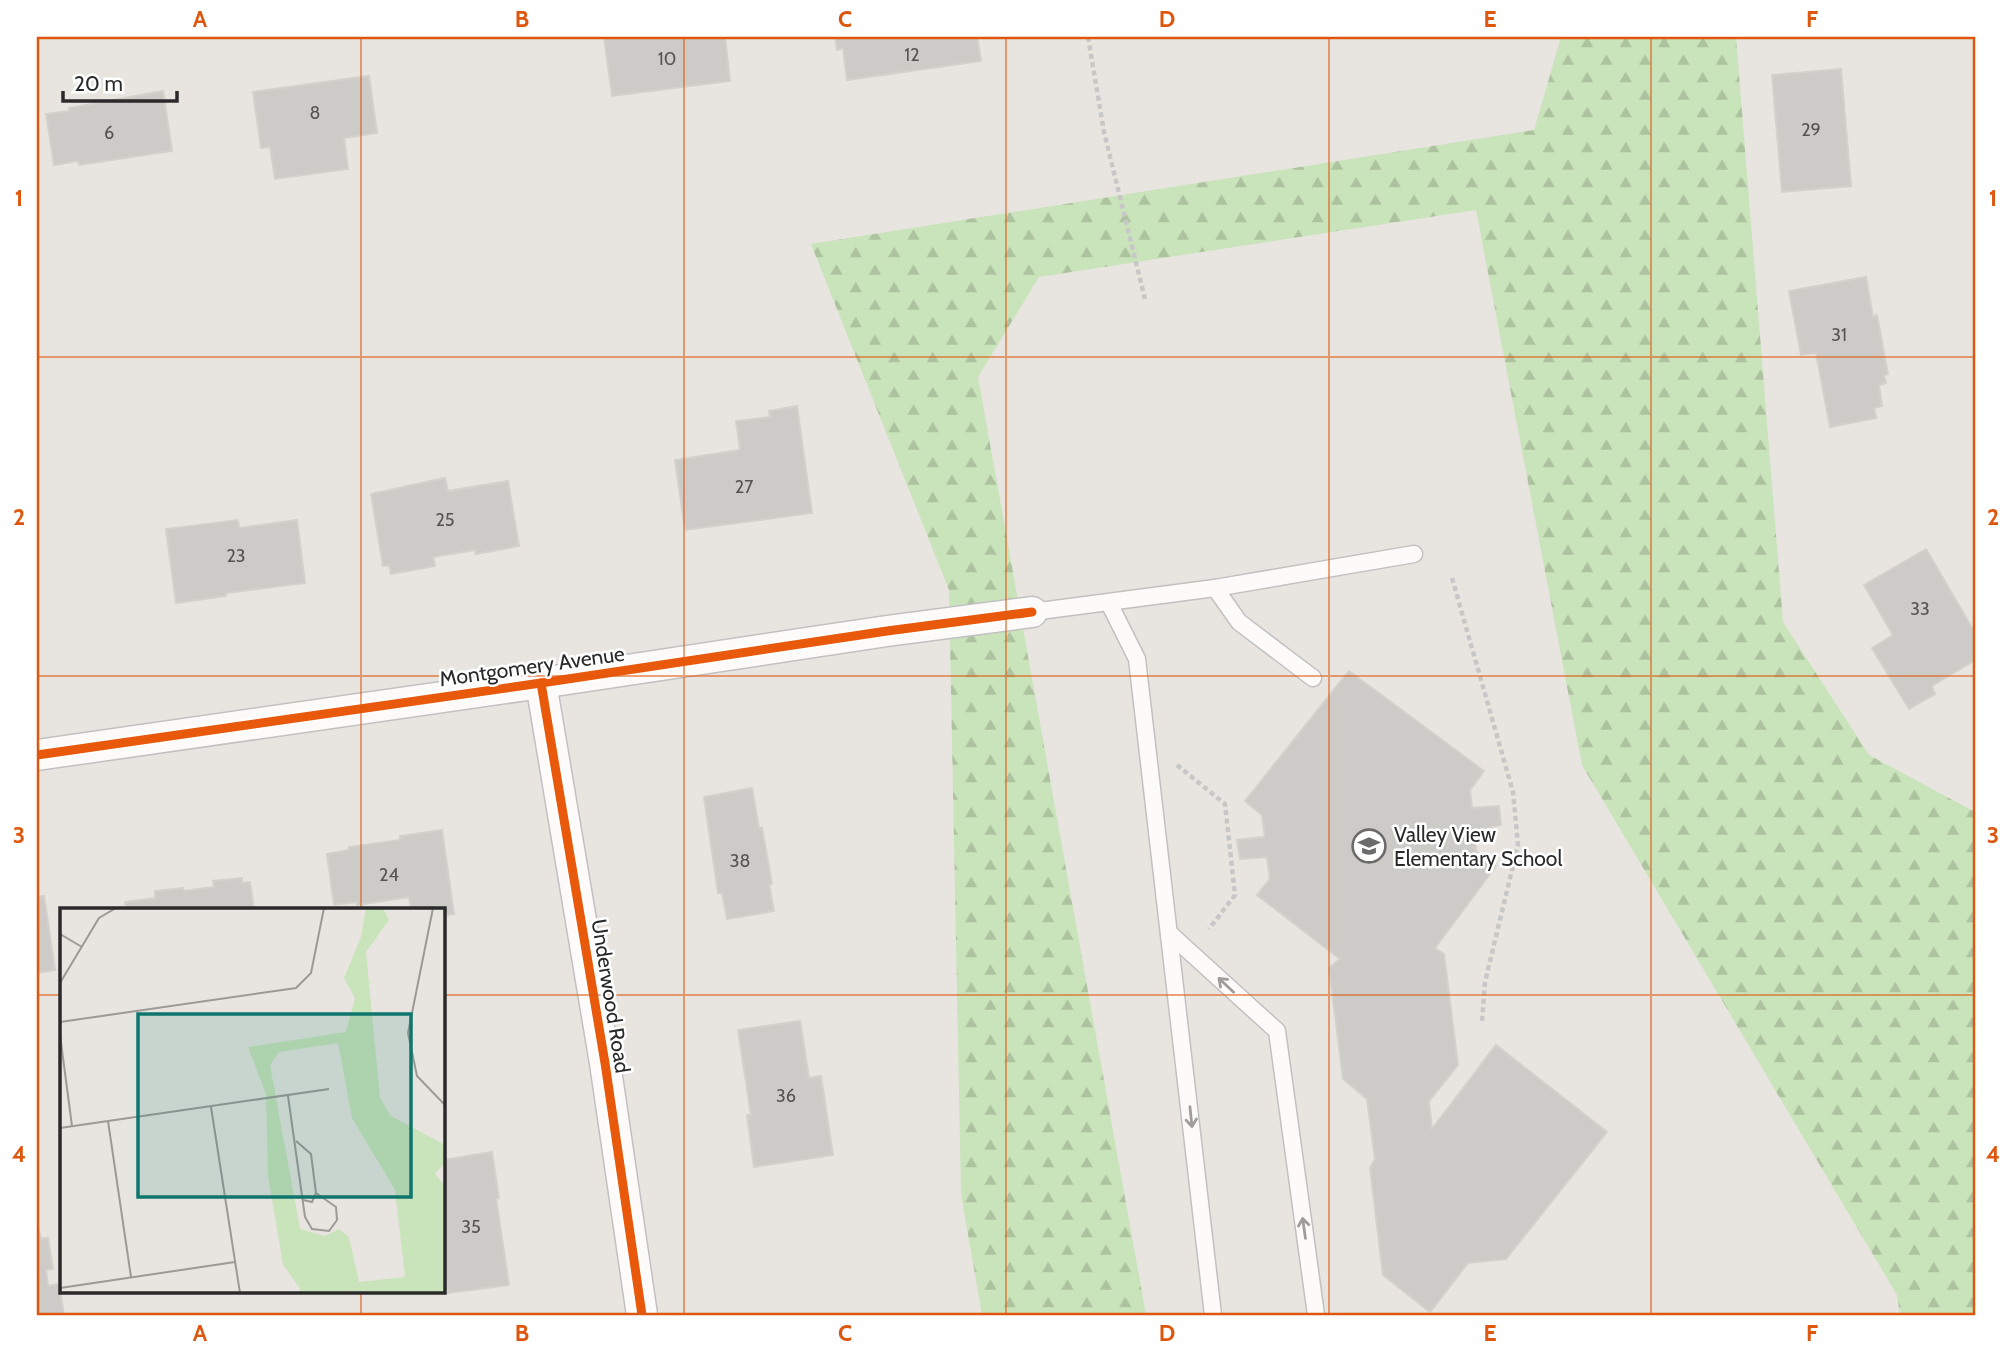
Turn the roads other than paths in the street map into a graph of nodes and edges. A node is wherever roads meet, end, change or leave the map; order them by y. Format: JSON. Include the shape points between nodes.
{"nodes":[{"id":1,"x":1414,"y":554,"type":"dead end"},
{"id":2,"x":1215,"y":588,"type":"junction"},
{"id":3,"x":1109,"y":603,"type":"junction"},
{"id":4,"x":1032,"y":612,"type":"joint"},
{"id":5,"x":1313,"y":678,"type":"dead end"},
{"id":6,"x":541,"y":683,"type":"junction"},
{"id":7,"x":37,"y":755,"type":"edge"},
{"id":8,"x":1169,"y":933,"type":"junction"},
{"id":9,"x":642,"y":1315,"type":"edge"},
{"id":10,"x":1213,"y":1315,"type":"edge"},
{"id":11,"x":1316,"y":1315,"type":"edge"}],
"edges":[{"from":1,"to":2,"type":"lane"},
{"from":2,"to":3,"type":"lane"},
{"from":2,"to":5,"type":"lane","via":[[1239,622]]},
{"from":3,"to":4,"type":"lane"},
{"from":3,"to":8,"type":"lane","via":[[1137,659]]},
{"from":4,"to":6,"type":"street","name":"Montgomery Avenue"},
{"from":6,"to":7,"type":"street","name":"Montgomery Avenue"},
{"from":6,"to":9,"type":"street","name":"Underwood Road"},
{"from":8,"to":10,"type":"lane","one_way":true},
{"from":11,"to":8,"type":"lane","one_way":true,"via":[[1276,1031]]}]}
